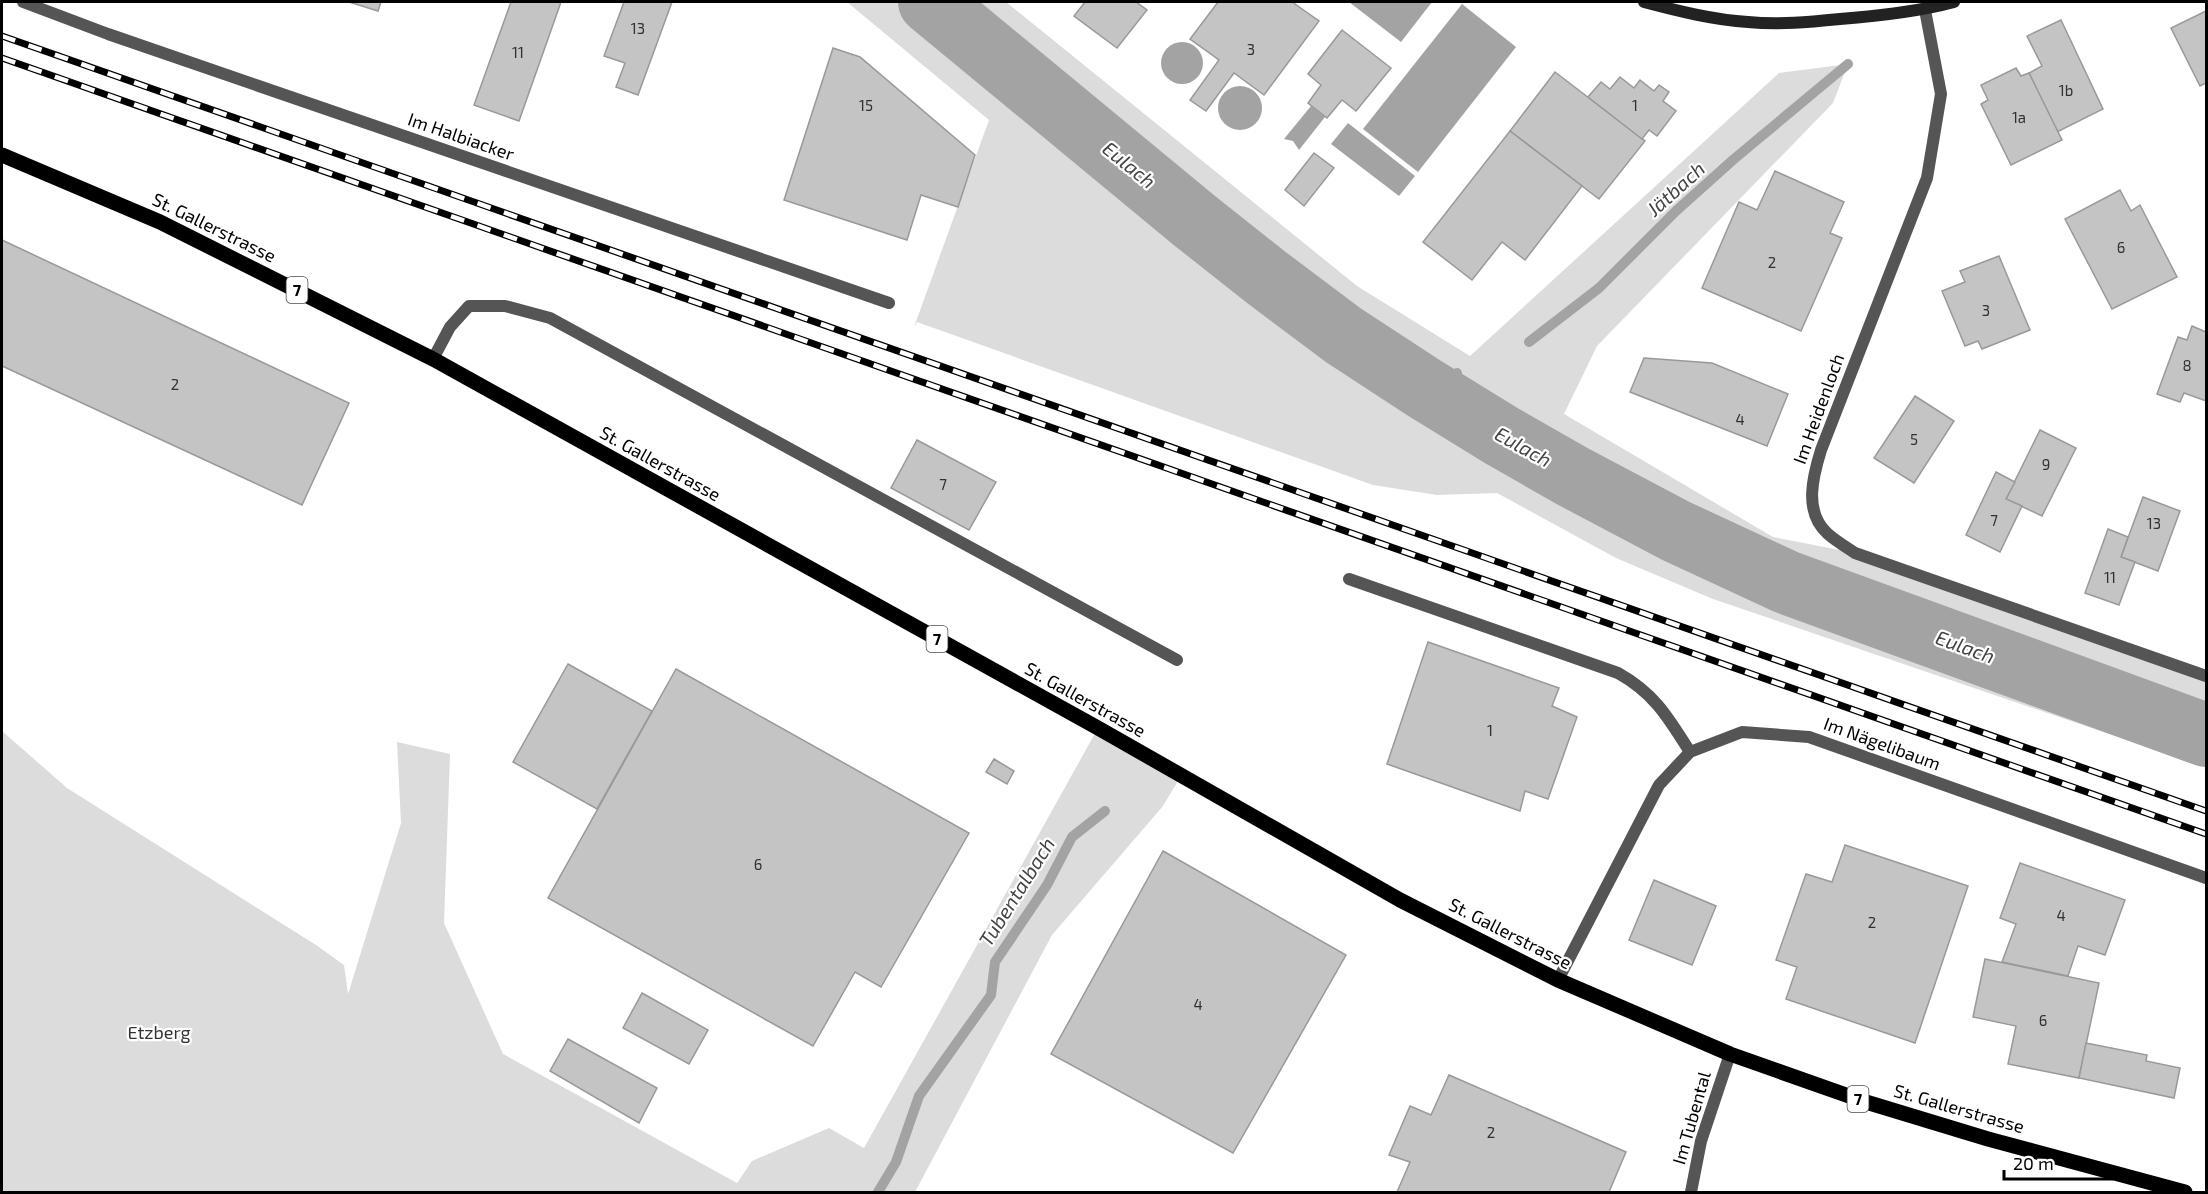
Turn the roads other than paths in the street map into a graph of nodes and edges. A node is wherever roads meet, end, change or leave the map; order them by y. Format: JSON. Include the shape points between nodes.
{"nodes":[{"id":1,"x":23,"y":2,"type":"edge"},
{"id":2,"x":1644,"y":2,"type":"edge"},
{"id":3,"x":1954,"y":2,"type":"edge"},
{"id":4,"x":1925,"y":10,"type":"junction"},
{"id":5,"x":2,"y":155,"type":"edge"},
{"id":6,"x":889,"y":303,"type":"dead end"},
{"id":7,"x":433,"y":359,"type":"junction"},
{"id":8,"x":1349,"y":579,"type":"dead end"},
{"id":9,"x":1177,"y":660,"type":"dead end"},
{"id":10,"x":2206,"y":676,"type":"edge"},
{"id":11,"x":1690,"y":752,"type":"junction"},
{"id":12,"x":2206,"y":878,"type":"edge"},
{"id":13,"x":1558,"y":980,"type":"junction"},
{"id":14,"x":1730,"y":1054,"type":"junction"},
{"id":15,"x":2150,"y":1188,"type":"edge"},
{"id":16,"x":1691,"y":1192,"type":"edge"},
{"id":17,"x":2185,"y":1192,"type":"edge"}],
"edges":[{"from":1,"to":6,"type":"street","name":"Im Halbiacker"},
{"from":2,"to":4,"type":"main road","via":[[1748,22],[1807,22]]},
{"from":3,"to":4,"type":"main road"},
{"from":4,"to":10,"type":"street","name":"Im Heidenloch","via":[[1941,94],[1927,178],[1821,450],[1812,480],[1813,511],[1826,532],[1855,553]]},
{"from":5,"to":7,"type":"main road","name":"St. Gallerstrasse","number":"7","via":[[160,222]]},
{"from":7,"to":9,"type":"street","via":[[450,327],[469,306],[505,306],[550,318]]},
{"from":7,"to":13,"type":"main road","name":"St. Gallerstrasse","number":"7","via":[[1400,900]]},
{"from":8,"to":11,"type":"street","via":[[1617,673],[1636,683],[1665,712]]},
{"from":11,"to":12,"type":"street","name":"Im Nägelibaum","via":[[1742,732],[1809,737]]},
{"from":11,"to":13,"type":"street","name":"Im Nägelibaum","via":[[1659,785]]},
{"from":13,"to":14,"type":"main road","name":"St. Gallerstrasse","number":"7"},
{"from":14,"to":15,"type":"main road","name":"St. Gallerstrasse","number":"7","via":[[1866,1102]]},
{"from":14,"to":16,"type":"street","name":"Im Tubental","via":[[1701,1141]]},
{"from":15,"to":17,"type":"main road","name":"St. Gallerstrasse","number":"7"}]}
